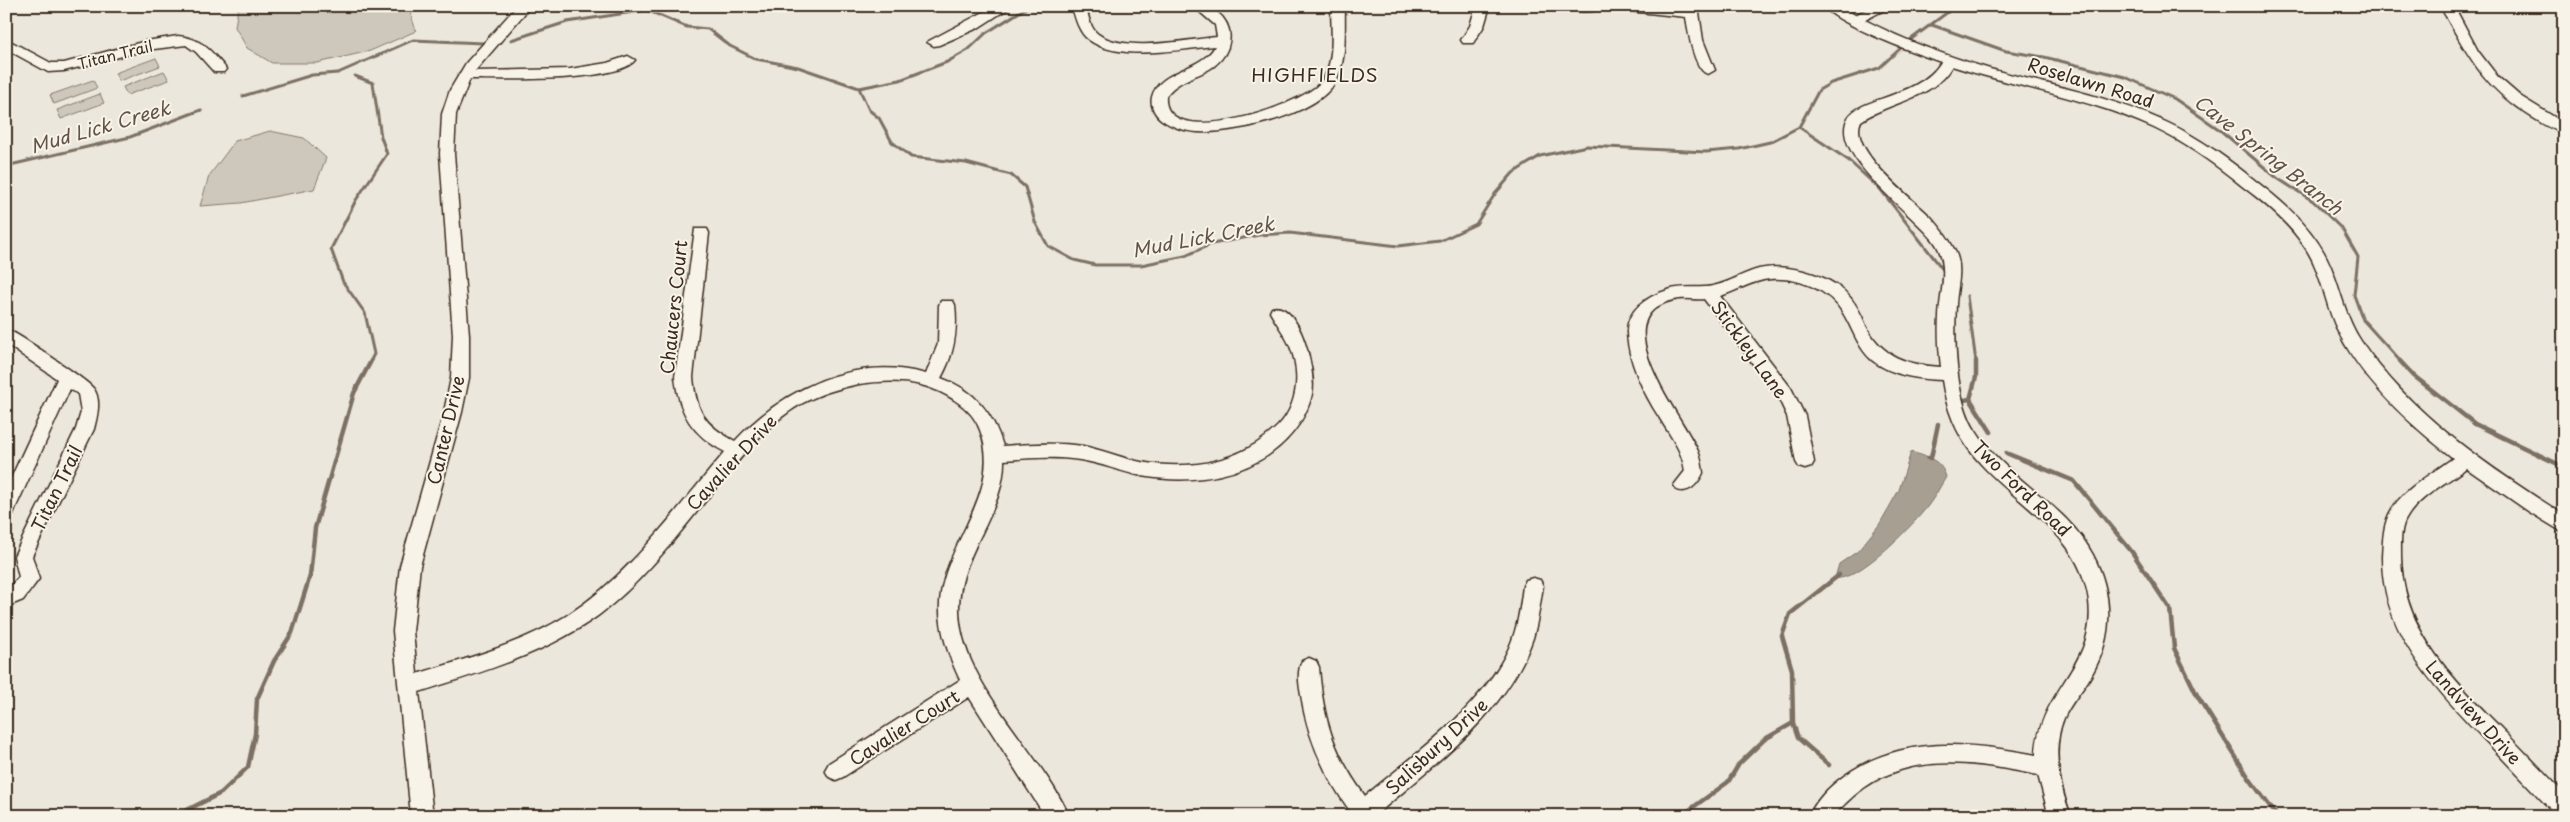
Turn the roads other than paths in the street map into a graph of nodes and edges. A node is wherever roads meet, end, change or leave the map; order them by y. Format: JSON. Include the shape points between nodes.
{"nodes":[{"id":1,"x":524,"y":6,"type":"edge"},
{"id":2,"x":1005,"y":6,"type":"edge"},
{"id":3,"x":1079,"y":6,"type":"edge"},
{"id":4,"x":1200,"y":6,"type":"edge"},
{"id":5,"x":1338,"y":6,"type":"edge"},
{"id":6,"x":1483,"y":6,"type":"edge"},
{"id":7,"x":1597,"y":6,"type":"edge"},
{"id":8,"x":1619,"y":6,"type":"edge"},
{"id":9,"x":1830,"y":6,"type":"edge"},
{"id":10,"x":1885,"y":6,"type":"edge"},
{"id":11,"x":2447,"y":6,"type":"edge"},
{"id":12,"x":1577,"y":7,"type":"edge"},
{"id":13,"x":1691,"y":10,"type":"edge"},
{"id":14,"x":1854,"y":20,"type":"junction"},
{"id":15,"x":1468,"y":40,"type":"dead end"},
{"id":16,"x":1223,"y":41,"type":"junction"},
{"id":17,"x":934,"y":42,"type":"dead end"},
{"id":18,"x":6,"y":45,"type":"edge"},
{"id":19,"x":628,"y":60,"type":"dead end"},
{"id":20,"x":1949,"y":60,"type":"junction"},
{"id":21,"x":219,"y":69,"type":"dead end"},
{"id":22,"x":1708,"y":70,"type":"dead end"},
{"id":23,"x":465,"y":75,"type":"junction"},
{"id":24,"x":2564,"y":129,"type":"edge"},
{"id":25,"x":701,"y":233,"type":"dead end"},
{"id":26,"x":1710,"y":294,"type":"junction"},
{"id":27,"x":947,"y":305,"type":"dead end"},
{"id":28,"x":1278,"y":312,"type":"dead end"},
{"id":29,"x":6,"y":335,"type":"edge"},
{"id":30,"x":1951,"y":374,"type":"junction"},
{"id":31,"x":67,"y":376,"type":"junction"},
{"id":32,"x":931,"y":381,"type":"junction"},
{"id":33,"x":737,"y":450,"type":"junction"},
{"id":34,"x":996,"y":454,"type":"junction"},
{"id":35,"x":2465,"y":459,"type":"junction"},
{"id":36,"x":1805,"y":462,"type":"dead end"},
{"id":37,"x":1683,"y":485,"type":"dead end"},
{"id":38,"x":6,"y":509,"type":"edge"},
{"id":39,"x":2564,"y":525,"type":"edge"},
{"id":40,"x":1533,"y":586,"type":"dead end"},
{"id":41,"x":6,"y":599,"type":"edge"},
{"id":42,"x":1308,"y":666,"type":"dead end"},
{"id":43,"x":972,"y":684,"type":"junction"},
{"id":44,"x":408,"y":686,"type":"junction"},
{"id":45,"x":2046,"y":767,"type":"junction"},
{"id":46,"x":836,"y":770,"type":"dead end"},
{"id":47,"x":2564,"y":808,"type":"edge"},
{"id":48,"x":1361,"y":814,"type":"edge"},
{"id":49,"x":422,"y":816,"type":"edge"},
{"id":50,"x":1058,"y":816,"type":"edge"},
{"id":51,"x":1820,"y":816,"type":"edge"},
{"id":52,"x":2060,"y":816,"type":"edge"}],
"edges":[{"from":1,"to":23,"type":"street","name":"Canter Drive"},
{"from":2,"to":17,"type":"street"},
{"from":3,"to":16,"type":"street","via":[[1090,34],[1108,45]]},
{"from":4,"to":16,"type":"street","via":[[1223,27]]},
{"from":5,"to":16,"type":"street","via":[[1334,68],[1330,79],[1318,93],[1271,114],[1224,127],[1188,126],[1168,119],[1159,108],[1164,88],[1207,64]]},
{"from":6,"to":15,"type":"street","via":[[1478,26]]},
{"from":7,"to":12,"type":"street"},
{"from":8,"to":13,"type":"street"},
{"from":9,"to":14,"type":"street","name":"Roselawn Road"},
{"from":10,"to":14,"type":"street"},
{"from":11,"to":24,"type":"street","via":[[2476,60],[2494,81],[2523,106]]},
{"from":13,"to":22,"type":"street","via":[[1696,40]]},
{"from":14,"to":20,"type":"street","name":"Roselawn Road"},
{"from":18,"to":21,"type":"street","name":"Titan Trail","via":[[48,68],[161,43],[188,41],[201,48]]},
{"from":19,"to":23,"type":"street","via":[[582,72]]},
{"from":20,"to":30,"type":"street","name":"Two Ford Road","via":[[1933,84],[1860,113],[1850,129],[1853,141],[1867,162],[1932,228],[1947,249],[1952,272],[1948,302]]},
{"from":20,"to":35,"type":"street","name":"Roselawn Road","via":[[2130,111],[2193,142],[2242,178],[2310,241],[2344,328],[2373,370],[2421,423]]},
{"from":23,"to":44,"type":"street","name":"Canter Drive","via":[[453,99],[447,134],[461,335],[460,378],[408,574],[403,631]]},
{"from":25,"to":33,"type":"street","name":"Chaucers Court","via":[[685,391],[688,409],[704,430]]},
{"from":26,"to":30,"type":"street","via":[[1751,277],[1778,273],[1809,279],[1844,301],[1878,356],[1901,368]]},
{"from":26,"to":36,"type":"street","name":"Stickley Lane","via":[[1785,393],[1796,416]]},
{"from":26,"to":37,"type":"street","via":[[1674,294],[1654,301],[1642,312],[1635,328],[1638,348],[1662,406],[1689,451],[1694,473]]},
{"from":27,"to":32,"type":"street","via":[[950,323],[945,355]]},
{"from":28,"to":34,"type":"street","via":[[1298,342],[1304,358],[1306,382],[1303,396],[1296,413],[1278,437],[1244,460],[1213,470],[1186,473],[1141,468],[1072,452]]},
{"from":29,"to":31,"type":"street","name":"Titan Trail"},
{"from":30,"to":45,"type":"street","name":"Two Ford Road","via":[[1954,404],[1968,434],[1987,459],[2067,530],[2086,560],[2098,594],[2098,637],[2086,666],[2055,716]]},
{"from":31,"to":38,"type":"street","name":"Titan Trail"},
{"from":31,"to":41,"type":"street","name":"Titan Trail","via":[[86,391],[90,401],[87,424],[23,556],[29,579],[16,594]]},
{"from":32,"to":33,"type":"street","name":"Cavalier Drive","via":[[884,375],[829,384],[784,406]]},
{"from":32,"to":34,"type":"street","name":"Cavalier Drive","via":[[953,390],[978,410],[990,431]]},
{"from":33,"to":44,"type":"street","name":"Cavalier Drive","via":[[639,566],[592,609],[564,628],[520,647]]},
{"from":34,"to":43,"type":"street","name":"Cavalier Drive","via":[[990,492],[961,554],[950,594],[954,637]]},
{"from":35,"to":39,"type":"street","name":"Roselawn Road"},
{"from":35,"to":47,"type":"street","name":"Landview Drive","via":[[2406,505],[2398,516],[2393,529],[2394,594],[2410,635],[2428,663]]},
{"from":40,"to":48,"type":"street","name":"Salisbury Drive","via":[[1526,630],[1501,683],[1465,724]]},
{"from":42,"to":48,"type":"street","via":[[1318,737]]},
{"from":43,"to":46,"type":"street","name":"Cavalier Court"},
{"from":43,"to":50,"type":"street","name":"Cavalier Drive"},
{"from":44,"to":49,"type":"street","name":"Canter Drive"},
{"from":45,"to":51,"type":"street","via":[[1970,753],[1921,755],[1877,768],[1859,778]]},
{"from":45,"to":52,"type":"street","name":"Two Ford Road"}]}
